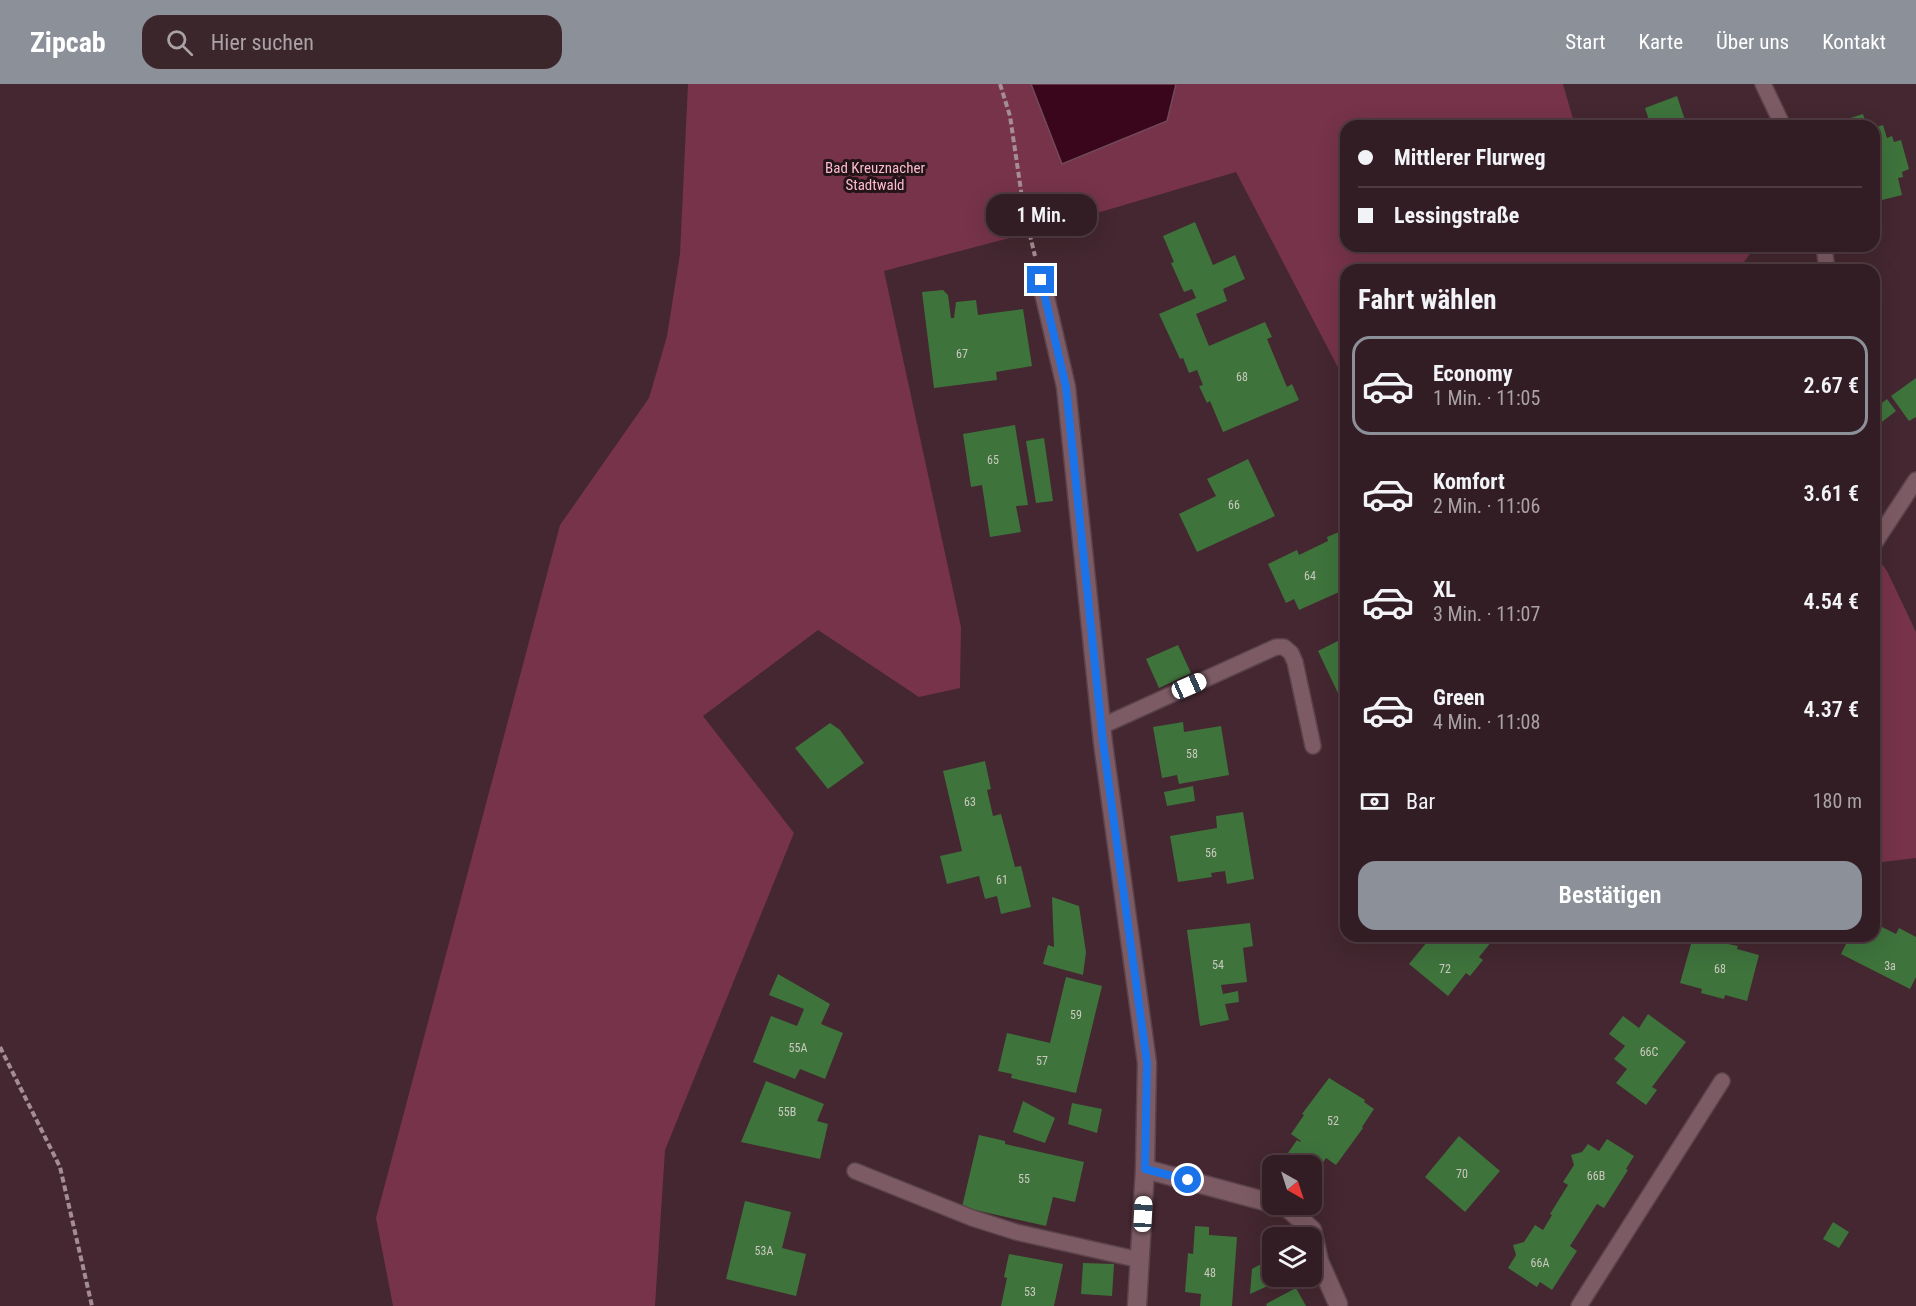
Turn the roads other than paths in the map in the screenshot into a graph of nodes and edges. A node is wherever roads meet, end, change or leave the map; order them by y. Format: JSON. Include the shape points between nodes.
{"nodes":[{"id":1,"x":1763,"y":84,"type":"edge"},
{"id":2,"x":1780,"y":120,"type":"edge"},
{"id":3,"x":1041,"y":280,"type":"road end"},
{"id":4,"x":1916,"y":480,"type":"edge"},
{"id":5,"x":1880,"y":535,"type":"edge"},
{"id":6,"x":1102,"y":726,"type":"junction"},
{"id":7,"x":1313,"y":746,"type":"dead end"},
{"id":8,"x":1722,"y":1081,"type":"dead end"},
{"id":9,"x":1145,"y":1169,"type":"junction"},
{"id":10,"x":855,"y":1172,"type":"dead end"},
{"id":11,"x":1262,"y":1201,"type":"edge"},
{"id":12,"x":1296,"y":1215,"type":"edge"},
{"id":13,"x":1140,"y":1260,"type":"junction"},
{"id":14,"x":1338,"y":1304,"type":"dead end"},
{"id":15,"x":1137,"y":1306,"type":"edge"},
{"id":16,"x":1579,"y":1306,"type":"edge"}],
"edges":[{"from":1,"to":2,"type":"lane"},
{"from":3,"to":6,"type":"street","via":[[1066,387]]},
{"from":4,"to":5,"type":"lane"},
{"from":6,"to":7,"type":"lane","via":[[1276,647],[1284,647],[1295,662]]},
{"from":6,"to":9,"type":"street","via":[[1147,1063]]},
{"from":8,"to":16,"type":"lane"},
{"from":9,"to":11,"type":"street"},
{"from":9,"to":13,"type":"street"},
{"from":10,"to":13,"type":"lane","via":[[1016,1232]]},
{"from":12,"to":14,"type":"street","via":[[1312,1230],[1319,1261]]},
{"from":13,"to":15,"type":"street"}]}
